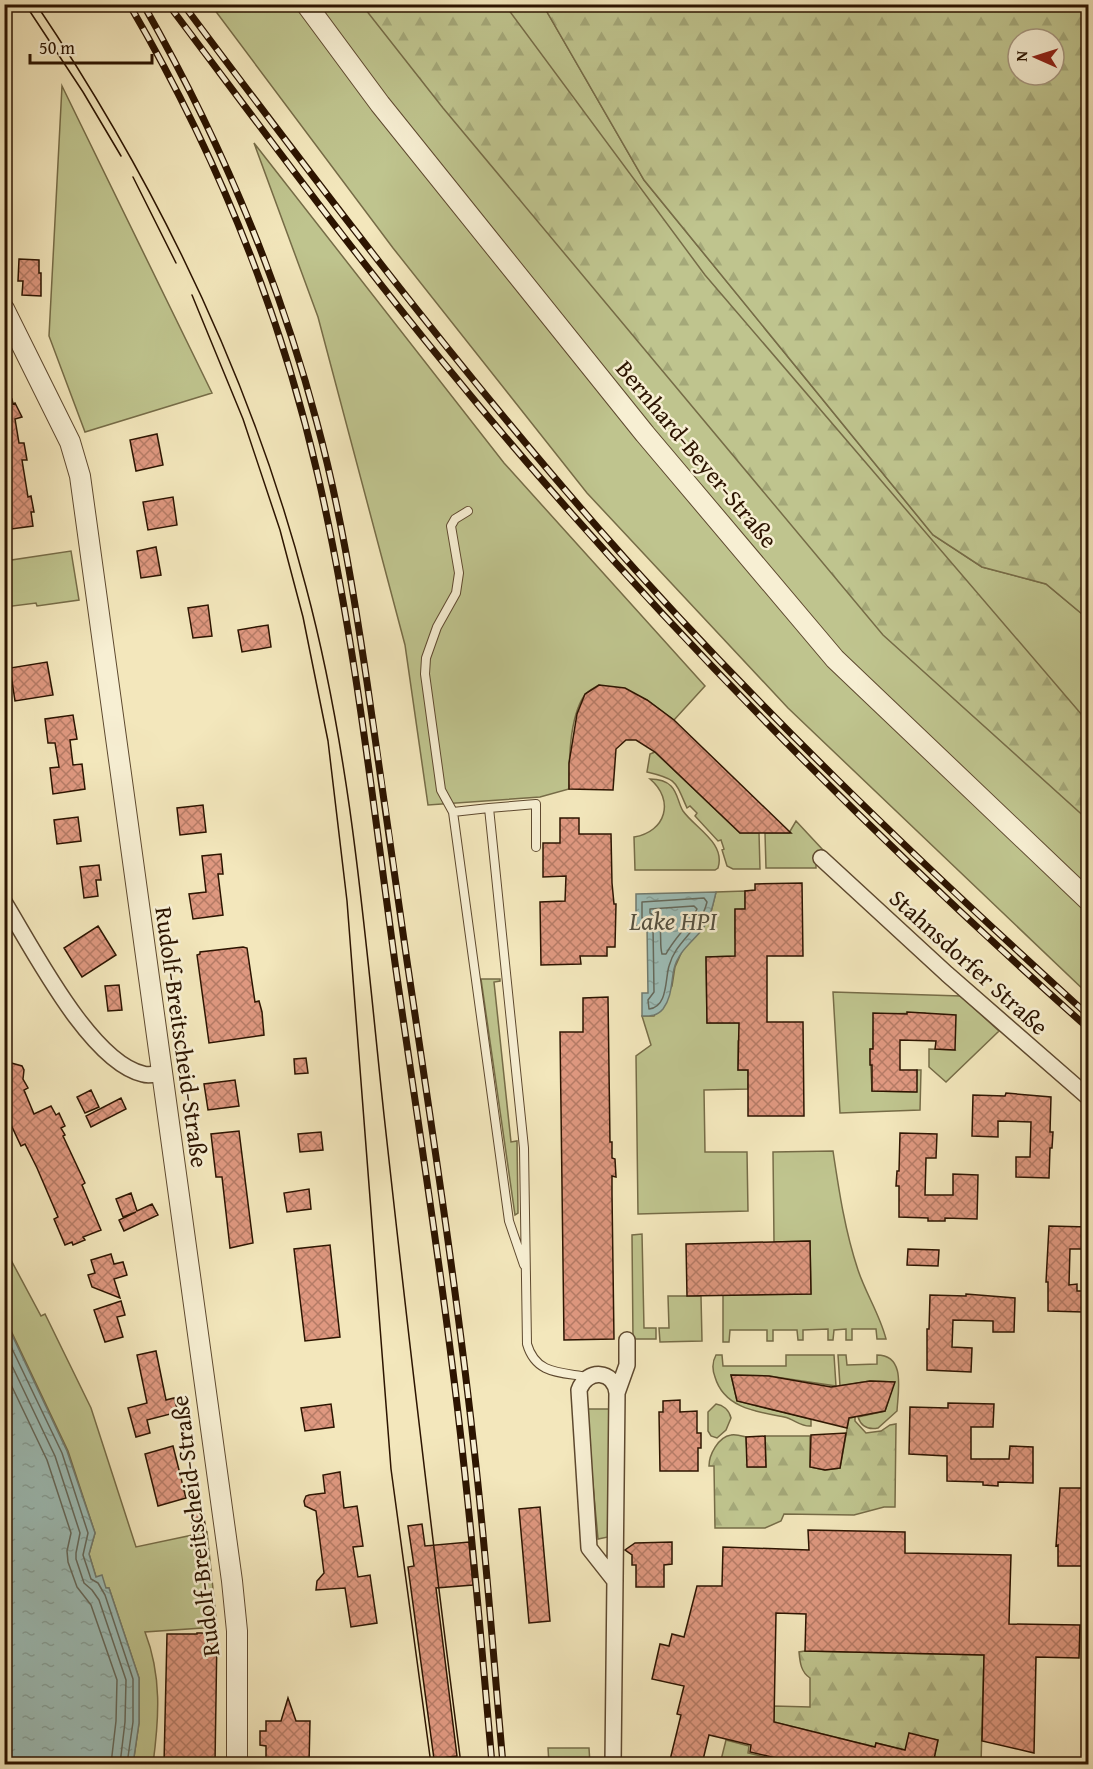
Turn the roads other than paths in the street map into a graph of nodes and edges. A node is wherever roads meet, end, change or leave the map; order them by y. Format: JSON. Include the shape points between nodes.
{"nodes":[{"id":1,"x":306,"y":4,"type":"edge"},
{"id":2,"x":4,"y":309,"type":"edge"},
{"id":3,"x":468,"y":511,"type":"dead end"},
{"id":4,"x":489,"y":808,"type":"junction"},
{"id":5,"x":453,"y":812,"type":"junction"},
{"id":6,"x":536,"y":847,"type":"dead end"},
{"id":7,"x":821,"y":858,"type":"dead end"},
{"id":8,"x":1089,"y":900,"type":"edge"},
{"id":9,"x":4,"y":902,"type":"edge"},
{"id":10,"x":161,"y":1073,"type":"junction"},
{"id":11,"x":1089,"y":1097,"type":"edge"},
{"id":12,"x":526,"y":1273,"type":"junction"},
{"id":13,"x":627,"y":1340,"type":"dead end"},
{"id":14,"x":588,"y":1377,"type":"junction"},
{"id":15,"x":617,"y":1394,"type":"junction"},
{"id":16,"x":615,"y":1581,"type":"junction"},
{"id":17,"x":237,"y":1764,"type":"edge"},
{"id":18,"x":613,"y":1764,"type":"edge"}],
"edges":[{"from":1,"to":8,"type":"street","name":"Bernhard-Beyer-Straße","via":[[387,114],[645,434],[835,659]]},
{"from":2,"to":10,"type":"street","name":"Rudolf-Breitscheid-Straße","via":[[70,442],[80,476]]},
{"from":3,"to":5,"type":"lane","via":[[451,526],[459,573],[456,593],[437,627],[425,674],[441,790]]},
{"from":4,"to":5,"type":"lane"},
{"from":4,"to":6,"type":"lane","via":[[536,804]]},
{"from":4,"to":12,"type":"lane","via":[[524,1148]]},
{"from":5,"to":12,"type":"lane","via":[[509,1221]]},
{"from":7,"to":11,"type":"street","name":"Stahnsdorfer Straße","via":[[947,975]]},
{"from":9,"to":10,"type":"street","via":[[75,1017],[104,1049],[133,1071],[146,1075]]},
{"from":10,"to":17,"type":"street","name":"Rudolf-Breitscheid-Straße","via":[[232,1581],[237,1630]]},
{"from":12,"to":14,"type":"lane","via":[[527,1344],[533,1359],[548,1370]]},
{"from":13,"to":15,"type":"street","via":[[627,1365]]},
{"from":14,"to":15,"type":"street","via":[[605,1375],[614,1383]]},
{"from":14,"to":16,"type":"street","via":[[581,1384],[579,1395],[589,1548]]},
{"from":15,"to":16,"type":"street"},
{"from":16,"to":18,"type":"street"}]}
